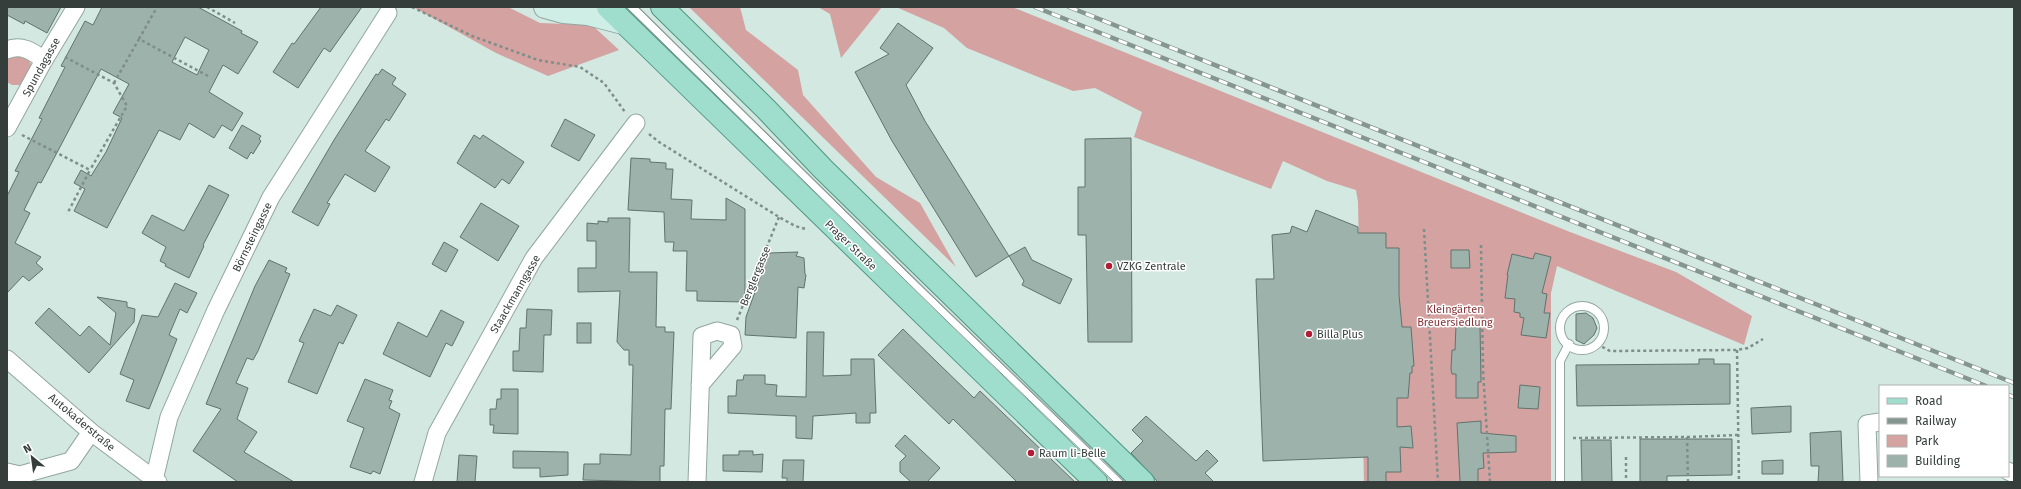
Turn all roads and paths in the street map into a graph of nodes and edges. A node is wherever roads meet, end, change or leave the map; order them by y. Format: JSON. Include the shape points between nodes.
{"nodes":[{"id":1,"x":76,"y":7,"type":"edge"},
{"id":2,"x":157,"y":7,"type":"edge"},
{"id":3,"x":207,"y":7,"type":"edge"},
{"id":4,"x":412,"y":7,"type":"edge"},
{"id":5,"x":545,"y":7,"type":"edge"},
{"id":6,"x":608,"y":7,"type":"edge"},
{"id":7,"x":662,"y":7,"type":"edge"},
{"id":8,"x":388,"y":13,"type":"dead end"},
{"id":9,"x":627,"y":15,"type":"edge"},
{"id":10,"x":235,"y":23,"type":"dead end"},
{"id":11,"x":139,"y":39,"type":"junction"},
{"id":12,"x":7,"y":50,"type":"edge"},
{"id":13,"x":47,"y":55,"type":"junction"},
{"id":14,"x":208,"y":76,"type":"dead end"},
{"id":15,"x":114,"y":83,"type":"junction"},
{"id":16,"x":8,"y":122,"type":"edge"},
{"id":17,"x":636,"y":123,"type":"junction"},
{"id":18,"x":90,"y":170,"type":"junction"},
{"id":19,"x":67,"y":214,"type":"dead end"},
{"id":20,"x":779,"y":216,"type":"junction"},
{"id":21,"x":806,"y":229,"type":"dead end"},
{"id":22,"x":1424,"y":229,"type":"dead end"},
{"id":23,"x":1481,"y":245,"type":"dead end"},
{"id":24,"x":731,"y":335,"type":"junction"},
{"id":25,"x":1763,"y":339,"type":"dead end"},
{"id":26,"x":1569,"y":344,"type":"junction"},
{"id":27,"x":1597,"y":344,"type":"junction"},
{"id":28,"x":1737,"y":350,"type":"junction"},
{"id":29,"x":7,"y":359,"type":"edge"},
{"id":30,"x":700,"y":385,"type":"junction"},
{"id":31,"x":1873,"y":423,"type":"edge"},
{"id":32,"x":91,"y":432,"type":"junction"},
{"id":33,"x":1738,"y":436,"type":"junction"},
{"id":34,"x":1687,"y":437,"type":"junction"},
{"id":35,"x":1560,"y":438,"type":"junction"},
{"id":36,"x":1626,"y":457,"type":"dead end"},
{"id":37,"x":7,"y":472,"type":"edge"},
{"id":38,"x":156,"y":481,"type":"edge"},
{"id":39,"x":423,"y":482,"type":"edge"},
{"id":40,"x":697,"y":482,"type":"edge"},
{"id":41,"x":1096,"y":482,"type":"edge"},
{"id":42,"x":1119,"y":482,"type":"edge"},
{"id":43,"x":1143,"y":482,"type":"edge"},
{"id":44,"x":1438,"y":482,"type":"edge"},
{"id":45,"x":1490,"y":482,"type":"edge"},
{"id":46,"x":1560,"y":482,"type":"edge"},
{"id":47,"x":1626,"y":482,"type":"edge"},
{"id":48,"x":1688,"y":482,"type":"edge"},
{"id":49,"x":1739,"y":482,"type":"edge"},
{"id":50,"x":1869,"y":482,"type":"edge"}],
"edges":[{"from":1,"to":13,"type":"street","name":"Spundagasse"},
{"from":2,"to":11,"type":"path"},
{"from":3,"to":10,"type":"path"},
{"from":4,"to":17,"type":"path","via":[[472,36],[530,57],[580,67],[604,83]]},
{"from":5,"to":9,"type":"main road","via":[[563,12]]},
{"from":6,"to":9,"type":"main road","name":"Prager Straße"},
{"from":7,"to":43,"type":"main road","via":[[823,169]]},
{"from":8,"to":38,"type":"street","name":"Börnsteingasse","via":[[271,197],[216,310],[169,417]]},
{"from":9,"to":41,"type":"main road","name":"Prager Straße"},
{"from":9,"to":42,"type":"lane","via":[[926,296]]},
{"from":11,"to":14,"type":"path"},
{"from":11,"to":15,"type":"path"},
{"from":12,"to":13,"type":"street","via":[[19,47]]},
{"from":13,"to":15,"type":"path"},
{"from":13,"to":16,"type":"street","name":"Spundagasse"},
{"from":15,"to":18,"type":"path","via":[[127,106]]},
{"from":16,"to":18,"type":"path"},
{"from":17,"to":20,"type":"path","via":[[659,142]]},
{"from":17,"to":39,"type":"street","name":"Staackmanngasse","via":[[534,258],[437,433]]},
{"from":18,"to":19,"type":"path"},
{"from":20,"to":21,"type":"path","via":[[795,226]]},
{"from":20,"to":24,"type":"path","name":"Berglergasse"},
{"from":22,"to":44,"type":"path"},
{"from":23,"to":45,"type":"path","via":[[1483,372]]},
{"from":24,"to":30,"type":"street","via":[[733,346]]},
{"from":24,"to":30,"type":"street","via":[[717,331],[702,336]]},
{"from":25,"to":28,"type":"path","via":[[1748,348]]},
{"from":26,"to":27,"type":"lane","via":[[1586,349]]},
{"from":26,"to":27,"type":"lane","via":[[1562,336],[1561,322],[1569,310],[1582,306],[1596,310],[1601,316],[1604,333]]},
{"from":26,"to":35,"type":"lane","via":[[1560,361]]},
{"from":27,"to":28,"type":"path","via":[[1610,351]]},
{"from":28,"to":33,"type":"path"},
{"from":29,"to":32,"type":"street","name":"Autokaderstraße"},
{"from":30,"to":40,"type":"street"},
{"from":31,"to":50,"type":"street"},
{"from":32,"to":37,"type":"street","via":[[71,461],[20,475]]},
{"from":32,"to":38,"type":"street","name":"Autokaderstraße"},
{"from":33,"to":34,"type":"path"},
{"from":33,"to":49,"type":"path"},
{"from":34,"to":35,"type":"path"},
{"from":34,"to":48,"type":"path"},
{"from":35,"to":46,"type":"lane"},
{"from":36,"to":47,"type":"path"}]}
